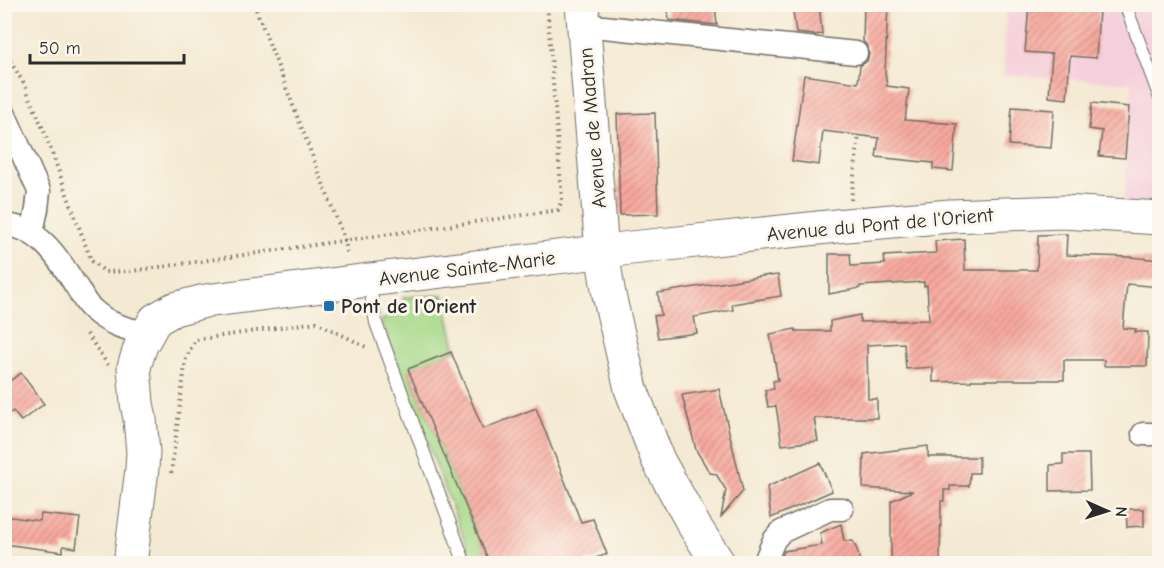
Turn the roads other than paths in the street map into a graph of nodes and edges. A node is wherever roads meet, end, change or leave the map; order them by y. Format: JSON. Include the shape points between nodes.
{"nodes":[{"id":1,"x":1125,"y":4,"type":"edge"},
{"id":2,"x":583,"y":15,"type":"edge"},
{"id":3,"x":856,"y":53,"type":"dead end"},
{"id":4,"x":1160,"y":98,"type":"edge"},
{"id":5,"x":4,"y":113,"type":"edge"},
{"id":6,"x":1159,"y":218,"type":"edge"},
{"id":7,"x":4,"y":225,"type":"edge"},
{"id":8,"x":32,"y":232,"type":"junction"},
{"id":9,"x":602,"y":252,"type":"junction"},
{"id":10,"x":369,"y":280,"type":"junction"},
{"id":11,"x":147,"y":333,"type":"junction"},
{"id":12,"x":842,"y":509,"type":"dead end"},
{"id":13,"x":130,"y":564,"type":"edge"},
{"id":14,"x":465,"y":564,"type":"edge"},
{"id":15,"x":719,"y":564,"type":"edge"},
{"id":16,"x":764,"y":564,"type":"edge"}],
"edges":[{"from":1,"to":4,"type":"lane"},
{"from":2,"to":3,"type":"street"},
{"from":2,"to":9,"type":"main road","name":"Avenue de Madran"},
{"from":5,"to":8,"type":"street","via":[[39,191]]},
{"from":6,"to":9,"type":"main road","name":"Avenue du Pont de l'Orient","via":[[1063,212],[950,216]]},
{"from":7,"to":8,"type":"street"},
{"from":8,"to":11,"type":"street","via":[[49,247],[90,308],[112,324]]},
{"from":9,"to":10,"type":"main road","name":"Avenue Sainte-Marie"},
{"from":9,"to":15,"type":"main road","name":"Avenue de Madran","via":[[630,389],[658,459]]},
{"from":10,"to":11,"type":"main road","name":"Avenue Sainte-Marie","via":[[174,309],[155,320]]},
{"from":10,"to":14,"type":"lane","via":[[376,323]]},
{"from":11,"to":13,"type":"main road","name":"Avenue Sainte-Marie","via":[[134,367],[143,452]]},
{"from":12,"to":16,"type":"street","via":[[830,509],[781,531]]}]}
